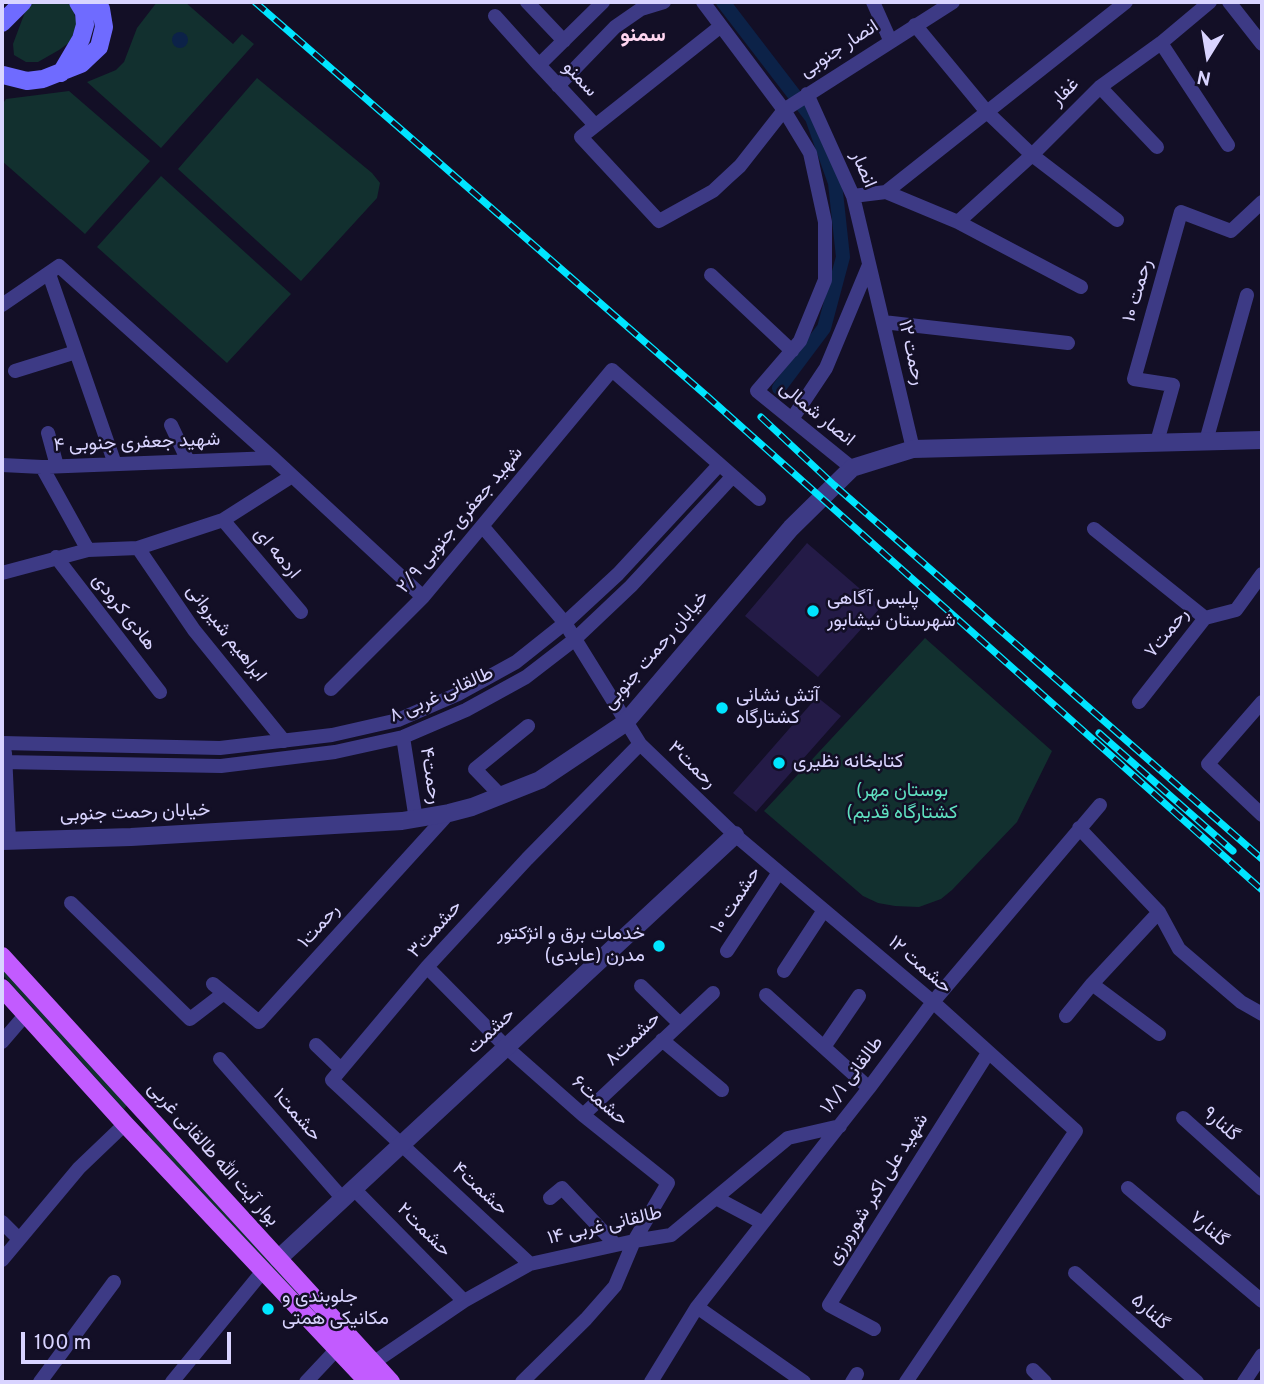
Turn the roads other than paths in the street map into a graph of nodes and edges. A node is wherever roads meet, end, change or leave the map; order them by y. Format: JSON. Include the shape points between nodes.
{"nodes":[{"id":1,"x":8,"y":2,"type":"edge"},
{"id":2,"x":23,"y":2,"type":"edge"},
{"id":3,"x":78,"y":2,"type":"edge"},
{"id":4,"x":96,"y":2,"type":"edge"},
{"id":5,"x":527,"y":2,"type":"edge"},
{"id":6,"x":603,"y":2,"type":"edge"},
{"id":7,"x":664,"y":2,"type":"edge"},
{"id":8,"x":703,"y":2,"type":"edge"},
{"id":9,"x":873,"y":2,"type":"edge"},
{"id":10,"x":954,"y":2,"type":"edge"},
{"id":11,"x":1126,"y":2,"type":"edge"},
{"id":12,"x":1229,"y":2,"type":"edge"},
{"id":13,"x":1206,"y":3,"type":"edge"},
{"id":14,"x":640,"y":5,"type":"edge"},
{"id":15,"x":495,"y":16,"type":"dead end"},
{"id":16,"x":2,"y":22,"type":"edge"},
{"id":17,"x":915,"y":25,"type":"junction"},
{"id":18,"x":721,"y":26,"type":"junction"},
{"id":19,"x":890,"y":40,"type":"junction"},
{"id":20,"x":564,"y":41,"type":"junction"},
{"id":21,"x":1161,"y":43,"type":"junction"},
{"id":22,"x":1262,"y":44,"type":"edge"},
{"id":23,"x":539,"y":65,"type":"junction"},
{"id":24,"x":61,"y":73,"type":"junction"},
{"id":25,"x":2,"y":74,"type":"edge"},
{"id":26,"x":558,"y":86,"type":"junction"},
{"id":27,"x":1100,"y":87,"type":"junction"},
{"id":28,"x":807,"y":94,"type":"junction"},
{"id":29,"x":783,"y":110,"type":"junction"},
{"id":30,"x":987,"y":112,"type":"junction"},
{"id":31,"x":594,"y":125,"type":"junction"},
{"id":32,"x":1228,"y":145,"type":"dead end"},
{"id":33,"x":1157,"y":147,"type":"dead end"},
{"id":34,"x":1032,"y":155,"type":"junction"},
{"id":35,"x":886,"y":192,"type":"junction"},
{"id":36,"x":853,"y":196,"type":"junction"},
{"id":37,"x":1262,"y":202,"type":"edge"},
{"id":38,"x":1117,"y":220,"type":"dead end"},
{"id":39,"x":958,"y":222,"type":"junction"},
{"id":40,"x":869,"y":265,"type":"junction"},
{"id":41,"x":54,"y":270,"type":"junction"},
{"id":42,"x":711,"y":275,"type":"dead end"},
{"id":43,"x":1082,"y":287,"type":"dead end"},
{"id":44,"x":1247,"y":295,"type":"dead end"},
{"id":45,"x":2,"y":305,"type":"edge"},
{"id":46,"x":883,"y":322,"type":"junction"},
{"id":47,"x":1068,"y":343,"type":"dead end"},
{"id":48,"x":792,"y":351,"type":"junction"},
{"id":49,"x":76,"y":352,"type":"junction"},
{"id":50,"x":15,"y":371,"type":"dead end"},
{"id":51,"x":792,"y":419,"type":"junction"},
{"id":52,"x":171,"y":425,"type":"dead end"},
{"id":53,"x":48,"y":433,"type":"dead end"},
{"id":54,"x":1262,"y":440,"type":"edge"},
{"id":55,"x":1206,"y":441,"type":"junction"},
{"id":56,"x":1157,"y":442,"type":"junction"},
{"id":57,"x":913,"y":449,"type":"junction"},
{"id":58,"x":273,"y":458,"type":"junction"},
{"id":59,"x":188,"y":461,"type":"junction"},
{"id":60,"x":115,"y":464,"type":"junction"},
{"id":61,"x":2,"y":465,"type":"edge"},
{"id":62,"x":719,"y":465,"type":"junction"},
{"id":63,"x":57,"y":466,"type":"junction"},
{"id":64,"x":42,"y":467,"type":"junction"},
{"id":65,"x":852,"y":468,"type":"junction"},
{"id":66,"x":292,"y":476,"type":"junction"},
{"id":67,"x":732,"y":477,"type":"junction"},
{"id":68,"x":759,"y":499,"type":"dead end"},
{"id":69,"x":223,"y":520,"type":"junction"},
{"id":70,"x":483,"y":527,"type":"junction"},
{"id":71,"x":1094,"y":529,"type":"dead end"},
{"id":72,"x":138,"y":548,"type":"junction"},
{"id":73,"x":88,"y":550,"type":"junction"},
{"id":74,"x":55,"y":557,"type":"junction"},
{"id":75,"x":4,"y":569,"type":"edge"},
{"id":76,"x":1262,"y":574,"type":"edge"},
{"id":77,"x":423,"y":597,"type":"junction"},
{"id":78,"x":301,"y":612,"type":"dead end"},
{"id":79,"x":1205,"y":618,"type":"junction"},
{"id":80,"x":565,"y":623,"type":"junction"},
{"id":81,"x":574,"y":640,"type":"junction"},
{"id":82,"x":331,"y":689,"type":"dead end"},
{"id":83,"x":160,"y":692,"type":"dead end"},
{"id":84,"x":1139,"y":702,"type":"dead end"},
{"id":85,"x":1262,"y":702,"type":"edge"},
{"id":86,"x":429,"y":706,"type":"junction"},
{"id":87,"x":438,"y":723,"type":"junction"},
{"id":88,"x":625,"y":723,"type":"junction"},
{"id":89,"x":528,"y":726,"type":"dead end"},
{"id":90,"x":403,"y":737,"type":"junction"},
{"id":91,"x":284,"y":741,"type":"junction"},
{"id":92,"x":3,"y":742,"type":"edge"},
{"id":93,"x":640,"y":744,"type":"junction"},
{"id":94,"x":3,"y":762,"type":"edge"},
{"id":95,"x":501,"y":796,"type":"junction"},
{"id":96,"x":1100,"y":805,"type":"dead end"},
{"id":97,"x":449,"y":814,"type":"junction"},
{"id":98,"x":1262,"y":815,"type":"edge"},
{"id":99,"x":416,"y":820,"type":"junction"},
{"id":100,"x":1079,"y":828,"type":"junction"},
{"id":101,"x":735,"y":835,"type":"junction"},
{"id":102,"x":5,"y":840,"type":"edge"},
{"id":103,"x":779,"y":872,"type":"junction"},
{"id":104,"x":71,"y":903,"type":"dead end"},
{"id":105,"x":824,"y":910,"type":"junction"},
{"id":106,"x":1159,"y":912,"type":"junction"},
{"id":107,"x":727,"y":951,"type":"dead end"},
{"id":108,"x":2,"y":956,"type":"edge"},
{"id":109,"x":428,"y":967,"type":"junction"},
{"id":110,"x":784,"y":971,"type":"dead end"},
{"id":111,"x":1092,"y":984,"type":"junction"},
{"id":112,"x":641,"y":986,"type":"dead end"},
{"id":113,"x":2,"y":988,"type":"edge"},
{"id":114,"x":713,"y":993,"type":"dead end"},
{"id":115,"x":766,"y":995,"type":"dead end"},
{"id":116,"x":859,"y":996,"type":"dead end"},
{"id":117,"x":933,"y":1002,"type":"junction"},
{"id":118,"x":26,"y":1014,"type":"junction"},
{"id":119,"x":1262,"y":1014,"type":"edge"},
{"id":120,"x":1066,"y":1016,"type":"dead end"},
{"id":121,"x":679,"y":1023,"type":"junction"},
{"id":122,"x":1159,"y":1034,"type":"dead end"},
{"id":123,"x":662,"y":1040,"type":"junction"},
{"id":124,"x":2,"y":1042,"type":"edge"},
{"id":125,"x":316,"y":1045,"type":"dead end"},
{"id":126,"x":824,"y":1046,"type":"junction"},
{"id":127,"x":506,"y":1047,"type":"junction"},
{"id":128,"x":988,"y":1053,"type":"junction"},
{"id":129,"x":220,"y":1059,"type":"dead end"},
{"id":130,"x":341,"y":1069,"type":"junction"},
{"id":131,"x":869,"y":1088,"type":"junction"},
{"id":132,"x":722,"y":1090,"type":"dead end"},
{"id":133,"x":139,"y":1106,"type":"junction"},
{"id":134,"x":583,"y":1115,"type":"junction"},
{"id":135,"x":1183,"y":1118,"type":"dead end"},
{"id":136,"x":125,"y":1124,"type":"junction"},
{"id":137,"x":840,"y":1125,"type":"junction"},
{"id":138,"x":402,"y":1144,"type":"junction"},
{"id":139,"x":1128,"y":1188,"type":"dead end"},
{"id":140,"x":1262,"y":1189,"type":"edge"},
{"id":141,"x":348,"y":1194,"type":"junction"},
{"id":142,"x":550,"y":1198,"type":"dead end"},
{"id":143,"x":716,"y":1198,"type":"junction"},
{"id":144,"x":2,"y":1222,"type":"edge"},
{"id":145,"x":763,"y":1223,"type":"junction"},
{"id":146,"x":19,"y":1239,"type":"junction"},
{"id":147,"x":634,"y":1241,"type":"junction"},
{"id":148,"x":616,"y":1245,"type":"junction"},
{"id":149,"x":278,"y":1259,"type":"junction"},
{"id":150,"x":2,"y":1260,"type":"edge"},
{"id":151,"x":530,"y":1264,"type":"junction"},
{"id":152,"x":262,"y":1271,"type":"junction"},
{"id":153,"x":1076,"y":1273,"type":"dead end"},
{"id":154,"x":114,"y":1282,"type":"dead end"},
{"id":155,"x":464,"y":1301,"type":"junction"},
{"id":156,"x":1262,"y":1301,"type":"edge"},
{"id":157,"x":697,"y":1307,"type":"junction"},
{"id":158,"x":874,"y":1329,"type":"dead end"},
{"id":159,"x":337,"y":1349,"type":"junction"},
{"id":160,"x":1262,"y":1355,"type":"edge"},
{"id":161,"x":1033,"y":1370,"type":"dead end"},
{"id":162,"x":367,"y":1376,"type":"edge"},
{"id":163,"x":1253,"y":1376,"type":"edge"},
{"id":164,"x":40,"y":1382,"type":"edge"},
{"id":165,"x":172,"y":1382,"type":"edge"},
{"id":166,"x":306,"y":1382,"type":"edge"},
{"id":167,"x":391,"y":1382,"type":"edge"},
{"id":168,"x":522,"y":1382,"type":"edge"},
{"id":169,"x":651,"y":1382,"type":"edge"},
{"id":170,"x":804,"y":1382,"type":"edge"},
{"id":171,"x":906,"y":1382,"type":"edge"},
{"id":172,"x":1045,"y":1382,"type":"edge"},
{"id":173,"x":1197,"y":1382,"type":"edge"}],
"edges":[{"from":1,"to":16,"type":"main road"},
{"from":2,"to":16,"type":"main road"},
{"from":3,"to":24,"type":"main road","via":[[85,25]]},
{"from":4,"to":24,"type":"main road","via":[[102,9],[104,27],[99,47],[81,64]]},
{"from":5,"to":20,"type":"street"},
{"from":6,"to":20,"type":"street","name":"سمنو"},
{"from":7,"to":14,"type":"street"},
{"from":8,"to":18,"type":"street"},
{"from":9,"to":19,"type":"street"},
{"from":10,"to":17,"type":"street","name":"انصار جنوبی"},
{"from":11,"to":30,"type":"street"},
{"from":12,"to":22,"type":"street"},
{"from":13,"to":21,"type":"street","name":"غفار"},
{"from":14,"to":26,"type":"street"},
{"from":15,"to":23,"type":"street"},
{"from":17,"to":19,"type":"street","name":"انصار جنوبی"},
{"from":17,"to":30,"type":"street"},
{"from":18,"to":29,"type":"street"},
{"from":18,"to":31,"type":"street"},
{"from":19,"to":28,"type":"street","name":"انصار جنوبی"},
{"from":20,"to":23,"type":"street","name":"سمنو"},
{"from":21,"to":27,"type":"street","name":"غفار"},
{"from":21,"to":32,"type":"street"},
{"from":23,"to":26,"type":"street","name":"سمنو"},
{"from":24,"to":25,"type":"main road","via":[[27,81]]},
{"from":26,"to":31,"type":"street","name":"سمنو"},
{"from":27,"to":33,"type":"street"},
{"from":27,"to":34,"type":"street","name":"غفار"},
{"from":28,"to":29,"type":"street","name":"انصار جنوبی"},
{"from":28,"to":36,"type":"street","name":"انصار"},
{"from":29,"to":31,"type":"street","name":"انصار جنوبی","via":[[740,166],[713,191],[659,221],[581,137]]},
{"from":29,"to":48,"type":"street","via":[[810,153],[825,222],[825,280]]},
{"from":30,"to":34,"type":"street"},
{"from":30,"to":35,"type":"street"},
{"from":34,"to":38,"type":"street"},
{"from":34,"to":39,"type":"street","name":"غفار"},
{"from":35,"to":36,"type":"street"},
{"from":35,"to":39,"type":"street"},
{"from":36,"to":40,"type":"street","name":"انصار"},
{"from":37,"to":56,"type":"street","name":"رحمت ۱۰","via":[[1231,231],[1181,212],[1134,379],[1173,385]]},
{"from":39,"to":43,"type":"street"},
{"from":40,"to":46,"type":"street","name":"رحمت ۱۲"},
{"from":40,"to":51,"type":"street","via":[[826,368]]},
{"from":41,"to":45,"type":"street"},
{"from":41,"to":49,"type":"street"},
{"from":41,"to":58,"type":"street"},
{"from":42,"to":48,"type":"street"},
{"from":44,"to":55,"type":"street"},
{"from":46,"to":47,"type":"street"},
{"from":46,"to":57,"type":"street","name":"رحمت ۱۲"},
{"from":48,"to":51,"type":"street","name":"انصار شمالی","via":[[757,391]]},
{"from":49,"to":50,"type":"street"},
{"from":49,"to":60,"type":"street"},
{"from":51,"to":65,"type":"street","name":"انصار شمالی"},
{"from":52,"to":59,"type":"street"},
{"from":53,"to":63,"type":"street"},
{"from":54,"to":55,"type":"street","name":"خیابان رحمت جنوبی"},
{"from":55,"to":56,"type":"street","name":"خیابان رحمت جنوبی"},
{"from":56,"to":57,"type":"street","name":"خیابان رحمت جنوبی"},
{"from":57,"to":65,"type":"street","name":"خیابان رحمت جنوبی"},
{"from":58,"to":59,"type":"street","name":"شهید جعفری جنوبی ۴"},
{"from":58,"to":66,"type":"street"},
{"from":59,"to":60,"type":"street","name":"شهید جعفری جنوبی ۴"},
{"from":60,"to":63,"type":"street","name":"شهید جعفری جنوبی ۴"},
{"from":61,"to":64,"type":"street","name":"شهید جعفری جنوبی ۴"},
{"from":62,"to":67,"type":"street"},
{"from":62,"to":70,"type":"street","name":"شهید جعفری جنوبی ۲/۹","via":[[612,370]]},
{"from":62,"to":80,"type":"street","name":"طالقانی غربی ۸","via":[[618,574]]},
{"from":63,"to":64,"type":"street","name":"شهید جعفری جنوبی ۴"},
{"from":64,"to":73,"type":"street"},
{"from":65,"to":88,"type":"street","name":"خیابان رحمت جنوبی","via":[[791,528]]},
{"from":66,"to":69,"type":"street"},
{"from":66,"to":77,"type":"street"},
{"from":67,"to":68,"type":"street"},
{"from":67,"to":81,"type":"street","name":"طالقانی غربی ۸"},
{"from":69,"to":72,"type":"street"},
{"from":69,"to":78,"type":"street","name":"اردمه ای"},
{"from":70,"to":77,"type":"street","name":"شهید جعفری جنوبی ۲/۹"},
{"from":70,"to":80,"type":"street","name":"رحمت۳"},
{"from":71,"to":79,"type":"street"},
{"from":72,"to":73,"type":"street"},
{"from":72,"to":91,"type":"street","name":"ابراهیم شیروانی","via":[[194,630]]},
{"from":73,"to":74,"type":"street"},
{"from":74,"to":75,"type":"street"},
{"from":74,"to":83,"type":"street","name":"هادی کرودی"},
{"from":76,"to":79,"type":"street","name":"رحمت۷","via":[[1236,610]]},
{"from":77,"to":82,"type":"street","name":"شهید جعفری جنوبی ۲/۹"},
{"from":79,"to":84,"type":"street","name":"رحمت۷"},
{"from":80,"to":81,"type":"street","name":"رحمت۳"},
{"from":80,"to":86,"type":"street","name":"طالقانی غربی ۸","via":[[516,662]]},
{"from":81,"to":87,"type":"street","name":"طالقانی غربی ۸","via":[[526,677]]},
{"from":81,"to":88,"type":"street","name":"رحمت۳"},
{"from":85,"to":98,"type":"street","via":[[1208,764]]},
{"from":86,"to":87,"type":"street"},
{"from":86,"to":91,"type":"street","name":"طالقانی غربی ۸","via":[[398,720]]},
{"from":87,"to":90,"type":"street","name":"طالقانی غربی ۸"},
{"from":88,"to":93,"type":"street","name":"رحمت۳"},
{"from":88,"to":95,"type":"street","name":"خیابان رحمت جنوبی","via":[[540,780]]},
{"from":89,"to":95,"type":"street","via":[[475,769]]},
{"from":90,"to":94,"type":"street","name":"طالقانی غربی ۸","via":[[335,752],[221,766]]},
{"from":90,"to":99,"type":"street","name":"رحمت۴"},
{"from":91,"to":92,"type":"street","name":"طالقانی غربی ۸","via":[[220,748]]},
{"from":92,"to":94,"type":"street"},
{"from":93,"to":101,"type":"street","name":"رحمت۳"},
{"from":93,"to":109,"type":"street","name":"حشمت۳"},
{"from":94,"to":102,"type":"street"},
{"from":95,"to":97,"type":"street","name":"خیابان رحمت جنوبی"},
{"from":96,"to":100,"type":"street","name":"طالقانی ۱۸/۱"},
{"from":97,"to":99,"type":"street","name":"خیابان رحمت جنوبی"},
{"from":97,"to":104,"type":"street","name":"رحمت۱","via":[[258,1022],[218,988],[190,1019]]},
{"from":99,"to":102,"type":"street","name":"خیابان رحمت جنوبی"},
{"from":100,"to":106,"type":"street"},
{"from":100,"to":117,"type":"street","name":"طالقانی ۱۸/۱"},
{"from":101,"to":103,"type":"street","name":"حشمت ۱۲"},
{"from":101,"to":127,"type":"street","name":"حشمت"},
{"from":103,"to":105,"type":"street","name":"حشمت ۱۲"},
{"from":103,"to":107,"type":"street","name":"حشمت ۱۰"},
{"from":105,"to":110,"type":"street"},
{"from":105,"to":117,"type":"street","name":"حشمت ۱۲"},
{"from":106,"to":111,"type":"street"},
{"from":106,"to":119,"type":"street","via":[[1179,949],[1241,1002]]},
{"from":108,"to":133,"type":"main road","name":"بوار آیت الله طالقانی غربی"},
{"from":109,"to":127,"type":"street","name":"حشمت۶"},
{"from":109,"to":130,"type":"street","name":"حشمت۳"},
{"from":111,"to":120,"type":"street"},
{"from":111,"to":122,"type":"street"},
{"from":112,"to":121,"type":"street"},
{"from":113,"to":118,"type":"main road","name":"بوار آیت الله طالقانی غربی"},
{"from":114,"to":121,"type":"street","name":"حشمت۸"},
{"from":115,"to":126,"type":"street"},
{"from":116,"to":126,"type":"street"},
{"from":117,"to":128,"type":"street","name":"حشمت ۱۲"},
{"from":117,"to":131,"type":"street","name":"طالقانی ۱۸/۱"},
{"from":118,"to":124,"type":"street"},
{"from":118,"to":136,"type":"main road","name":"بوار آیت الله طالقانی غربی"},
{"from":121,"to":123,"type":"street","name":"حشمت۸"},
{"from":123,"to":132,"type":"street"},
{"from":123,"to":134,"type":"street","name":"حشمت۸"},
{"from":125,"to":130,"type":"street"},
{"from":126,"to":131,"type":"street"},
{"from":127,"to":134,"type":"street","name":"حشمت۶"},
{"from":127,"to":138,"type":"street","name":"حشمت"},
{"from":128,"to":158,"type":"street","name":"شهید علی اکبر شورورزی","via":[[829,1305]]},
{"from":128,"to":171,"type":"street","name":"حشمت ۱۲","via":[[1076,1131]]},
{"from":129,"to":141,"type":"street","name":"حشمت۱"},
{"from":130,"to":138,"type":"street","via":[[332,1080]]},
{"from":131,"to":137,"type":"street","name":"طالقانی ۱۸/۱"},
{"from":133,"to":136,"type":"main road"},
{"from":133,"to":149,"type":"main road","name":"بوار آیت الله طالقانی غربی"},
{"from":134,"to":147,"type":"street","name":"حشمت۶","via":[[668,1184]]},
{"from":135,"to":140,"type":"street","name":"گلنار۹"},
{"from":136,"to":146,"type":"street","via":[[79,1168]]},
{"from":136,"to":152,"type":"main road","name":"بوار آیت الله طالقانی غربی"},
{"from":137,"to":143,"type":"street","name":"طالقانی غربی ۱۴","via":[[788,1138]]},
{"from":137,"to":145,"type":"street","name":"طالقانی ۱۸/۱"},
{"from":138,"to":141,"type":"street","name":"حشمت"},
{"from":138,"to":151,"type":"street","name":"حشمت۴"},
{"from":139,"to":156,"type":"street","name":"گلنار۷"},
{"from":141,"to":149,"type":"street","name":"حشمت"},
{"from":141,"to":155,"type":"street","name":"حشمت۲"},
{"from":142,"to":148,"type":"street","via":[[562,1188]]},
{"from":143,"to":145,"type":"street"},
{"from":143,"to":147,"type":"street","name":"طالقانی غربی ۱۴","via":[[671,1235]]},
{"from":144,"to":146,"type":"street"},
{"from":145,"to":157,"type":"street","name":"طالقانی ۱۸/۱"},
{"from":146,"to":150,"type":"street"},
{"from":147,"to":148,"type":"street","name":"طالقانی غربی ۱۴"},
{"from":147,"to":168,"type":"street","via":[[615,1286]]},
{"from":148,"to":151,"type":"street","name":"طالقانی غربی ۱۴"},
{"from":149,"to":162,"type":"main road","name":"بوار آیت الله طالقانی غربی"},
{"from":151,"to":155,"type":"street","name":"طالقانی غربی ۱۴"},
{"from":152,"to":159,"type":"main road","name":"بوار آیت الله طالقانی غربی"},
{"from":152,"to":165,"type":"street"},
{"from":153,"to":173,"type":"street","name":"گلنار۵"},
{"from":154,"to":164,"type":"street"},
{"from":155,"to":162,"type":"street","name":"طالقانی غربی ۱۴"},
{"from":157,"to":169,"type":"street","name":"طالقانی ۱۸/۱"},
{"from":157,"to":170,"type":"street"},
{"from":159,"to":162,"type":"main road","name":"بوار آیت الله طالقانی غربی"},
{"from":159,"to":166,"type":"street"},
{"from":160,"to":163,"type":"street"},
{"from":161,"to":172,"type":"street"},
{"from":162,"to":167,"type":"main road","name":"بوار آیت الله طالقانی غربی"}]}
